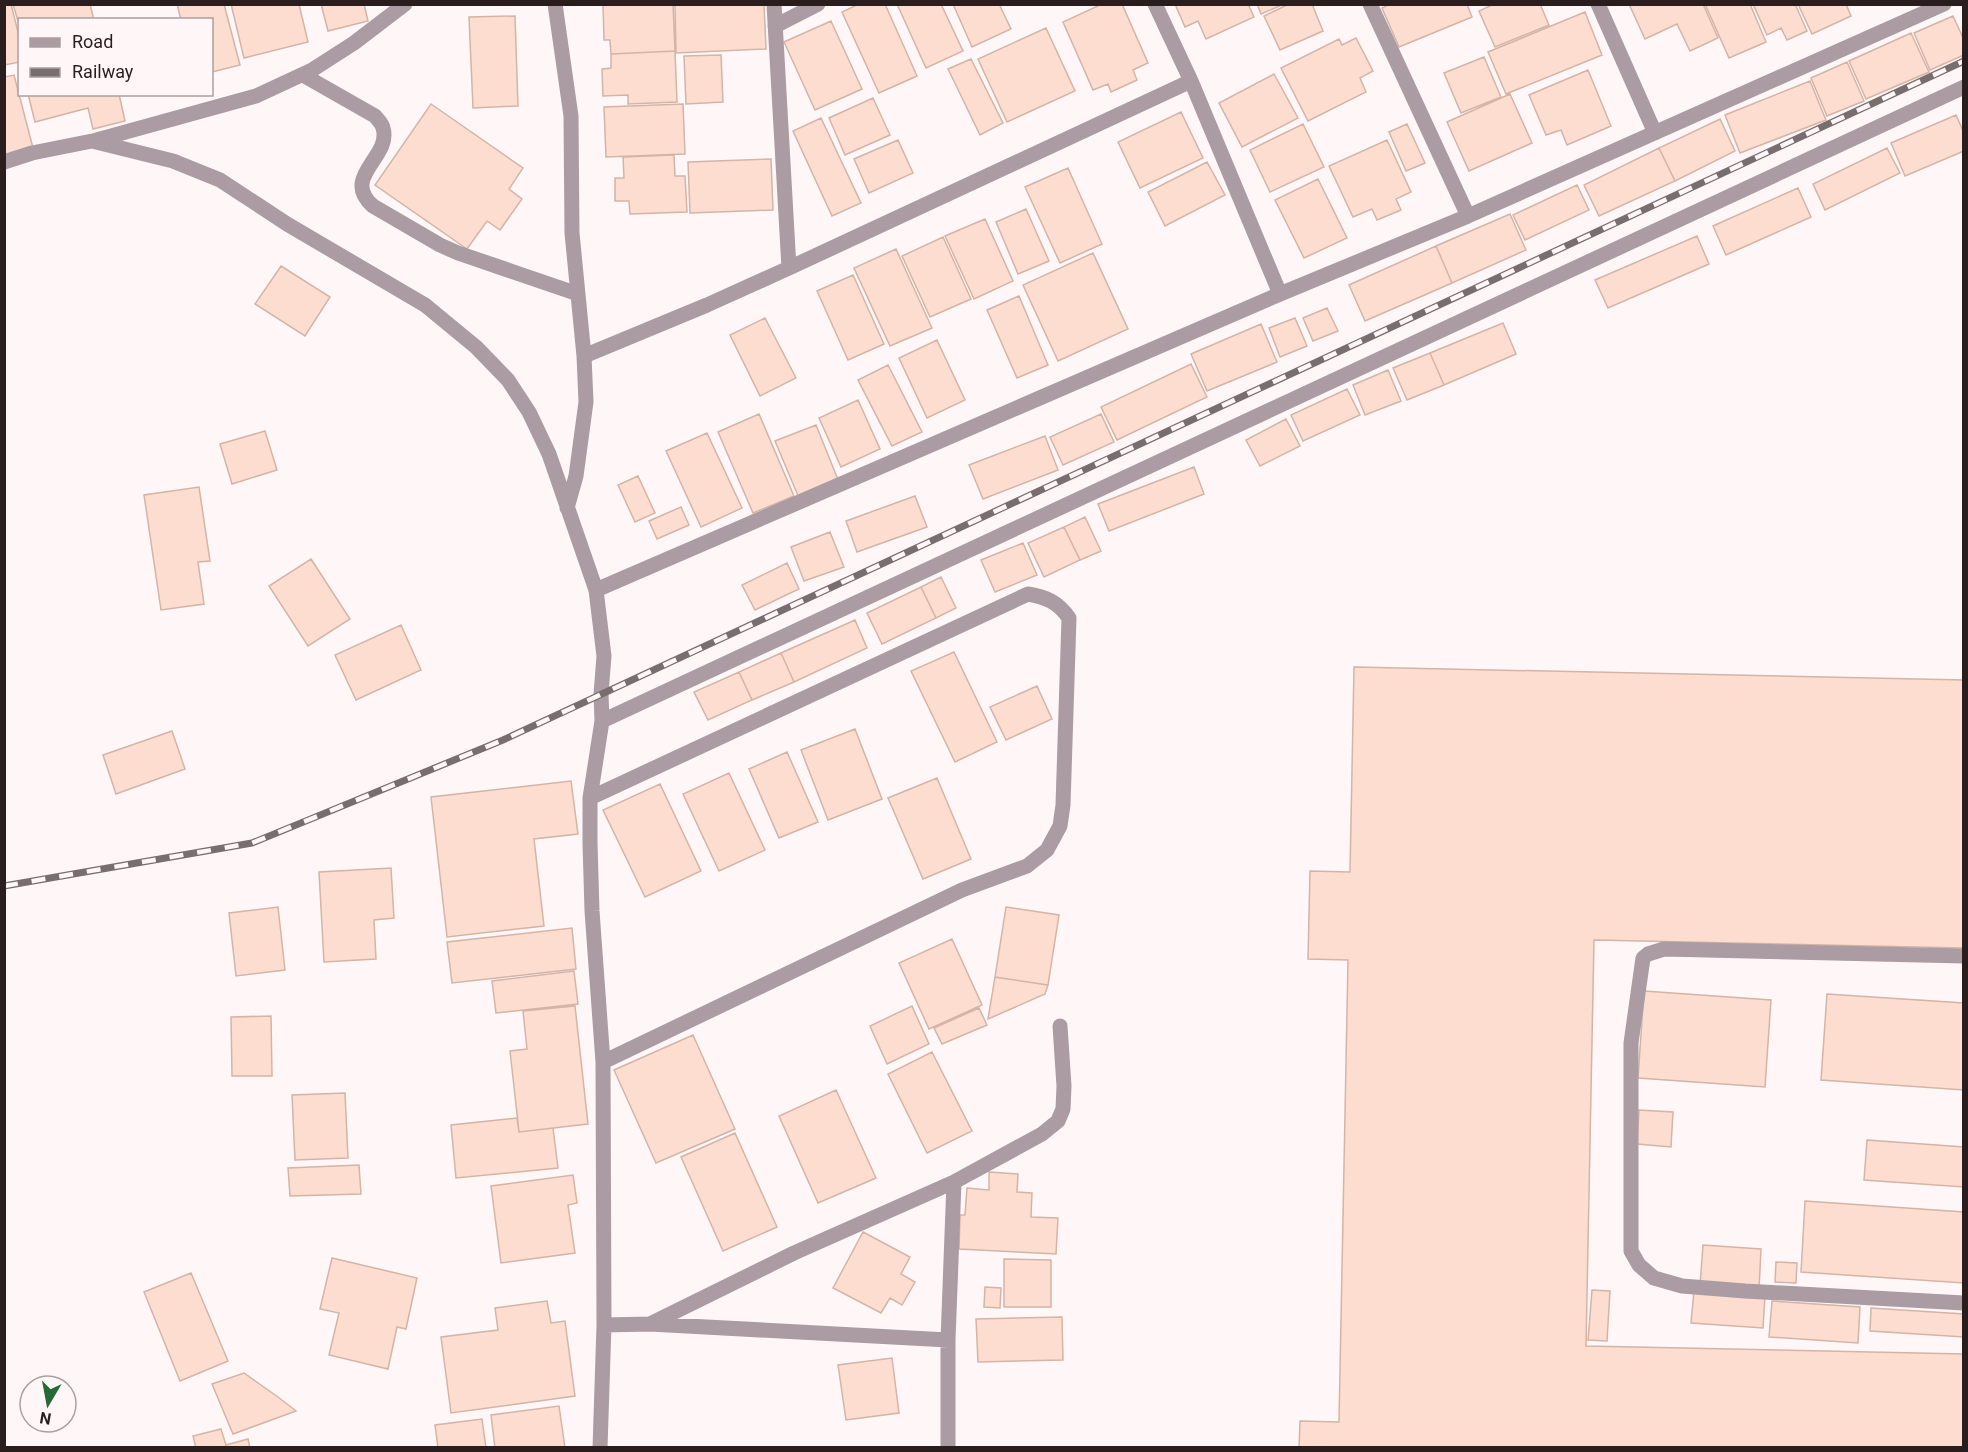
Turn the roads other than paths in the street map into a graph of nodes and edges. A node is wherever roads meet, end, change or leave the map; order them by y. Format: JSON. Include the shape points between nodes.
{"nodes":[{"id":1,"x":405,"y":4,"type":"edge"},
{"id":2,"x":555,"y":4,"type":"edge"},
{"id":3,"x":774,"y":4,"type":"edge"},
{"id":4,"x":818,"y":4,"type":"edge"},
{"id":5,"x":1155,"y":4,"type":"edge"},
{"id":6,"x":1370,"y":4,"type":"edge"},
{"id":7,"x":1598,"y":4,"type":"edge"},
{"id":8,"x":1944,"y":4,"type":"edge"},
{"id":9,"x":775,"y":26,"type":"junction"},
{"id":10,"x":303,"y":75,"type":"junction"},
{"id":11,"x":1191,"y":81,"type":"junction"},
{"id":12,"x":1964,"y":87,"type":"edge"},
{"id":13,"x":1655,"y":133,"type":"junction"},
{"id":14,"x":92,"y":141,"type":"junction"},
{"id":15,"x":4,"y":162,"type":"edge"},
{"id":16,"x":1468,"y":216,"type":"junction"},
{"id":17,"x":789,"y":268,"type":"junction"},
{"id":18,"x":578,"y":294,"type":"junction"},
{"id":19,"x":1280,"y":294,"type":"junction"},
{"id":20,"x":584,"y":356,"type":"junction"},
{"id":21,"x":567,"y":508,"type":"junction"},
{"id":22,"x":596,"y":590,"type":"junction"},
{"id":23,"x":603,"y":722,"type":"junction"},
{"id":24,"x":590,"y":798,"type":"junction"},
{"id":25,"x":1964,"y":956,"type":"edge"},
{"id":26,"x":1060,"y":1026,"type":"dead end"},
{"id":27,"x":603,"y":1062,"type":"junction"},
{"id":28,"x":954,"y":1182,"type":"junction"},
{"id":29,"x":1964,"y":1303,"type":"edge"},
{"id":30,"x":650,"y":1324,"type":"junction"},
{"id":31,"x":604,"y":1325,"type":"junction"},
{"id":32,"x":948,"y":1340,"type":"junction"},
{"id":33,"x":600,"y":1448,"type":"edge"},
{"id":34,"x":948,"y":1448,"type":"edge"}],
"edges":[{"from":1,"to":10,"type":"street"},
{"from":2,"to":18,"type":"street","via":[[571,116],[572,233]]},
{"from":3,"to":9,"type":"street"},
{"from":4,"to":9,"type":"street"},
{"from":5,"to":11,"type":"street"},
{"from":6,"to":16,"type":"street"},
{"from":7,"to":13,"type":"street"},
{"from":8,"to":13,"type":"street"},
{"from":9,"to":17,"type":"street"},
{"from":10,"to":14,"type":"street","via":[[255,96]]},
{"from":10,"to":18,"type":"street","via":[[375,116],[383,126],[380,148],[362,180],[365,199],[373,206],[458,253]]},
{"from":11,"to":17,"type":"street"},
{"from":11,"to":19,"type":"street"},
{"from":12,"to":23,"type":"street"},
{"from":13,"to":16,"type":"street"},
{"from":14,"to":15,"type":"street"},
{"from":14,"to":21,"type":"street","via":[[173,161],[220,180],[425,305],[508,380],[549,454]]},
{"from":16,"to":19,"type":"street"},
{"from":17,"to":20,"type":"street"},
{"from":18,"to":20,"type":"street"},
{"from":19,"to":22,"type":"street"},
{"from":20,"to":21,"type":"street","via":[[586,402],[576,476]]},
{"from":21,"to":22,"type":"street"},
{"from":22,"to":23,"type":"street","via":[[604,656]]},
{"from":23,"to":24,"type":"street"},
{"from":24,"to":27,"type":"street","via":[[592,911]]},
{"from":24,"to":27,"type":"street","via":[[1028,594],[1053,601],[1069,618],[1063,804],[1060,826],[1047,850],[1027,866],[962,890]]},
{"from":25,"to":29,"type":"street","via":[[1664,949],[1648,954],[1643,958],[1632,1042],[1631,1147],[1631,1251],[1654,1278],[1682,1286],[1724,1290]]},
{"from":26,"to":28,"type":"street","via":[[1064,1109],[1058,1121],[1042,1134]]},
{"from":27,"to":31,"type":"street"},
{"from":28,"to":30,"type":"street","via":[[794,1253]]},
{"from":28,"to":32,"type":"street"},
{"from":30,"to":31,"type":"street"},
{"from":30,"to":32,"type":"street"},
{"from":31,"to":33,"type":"street"},
{"from":32,"to":34,"type":"street"}]}
